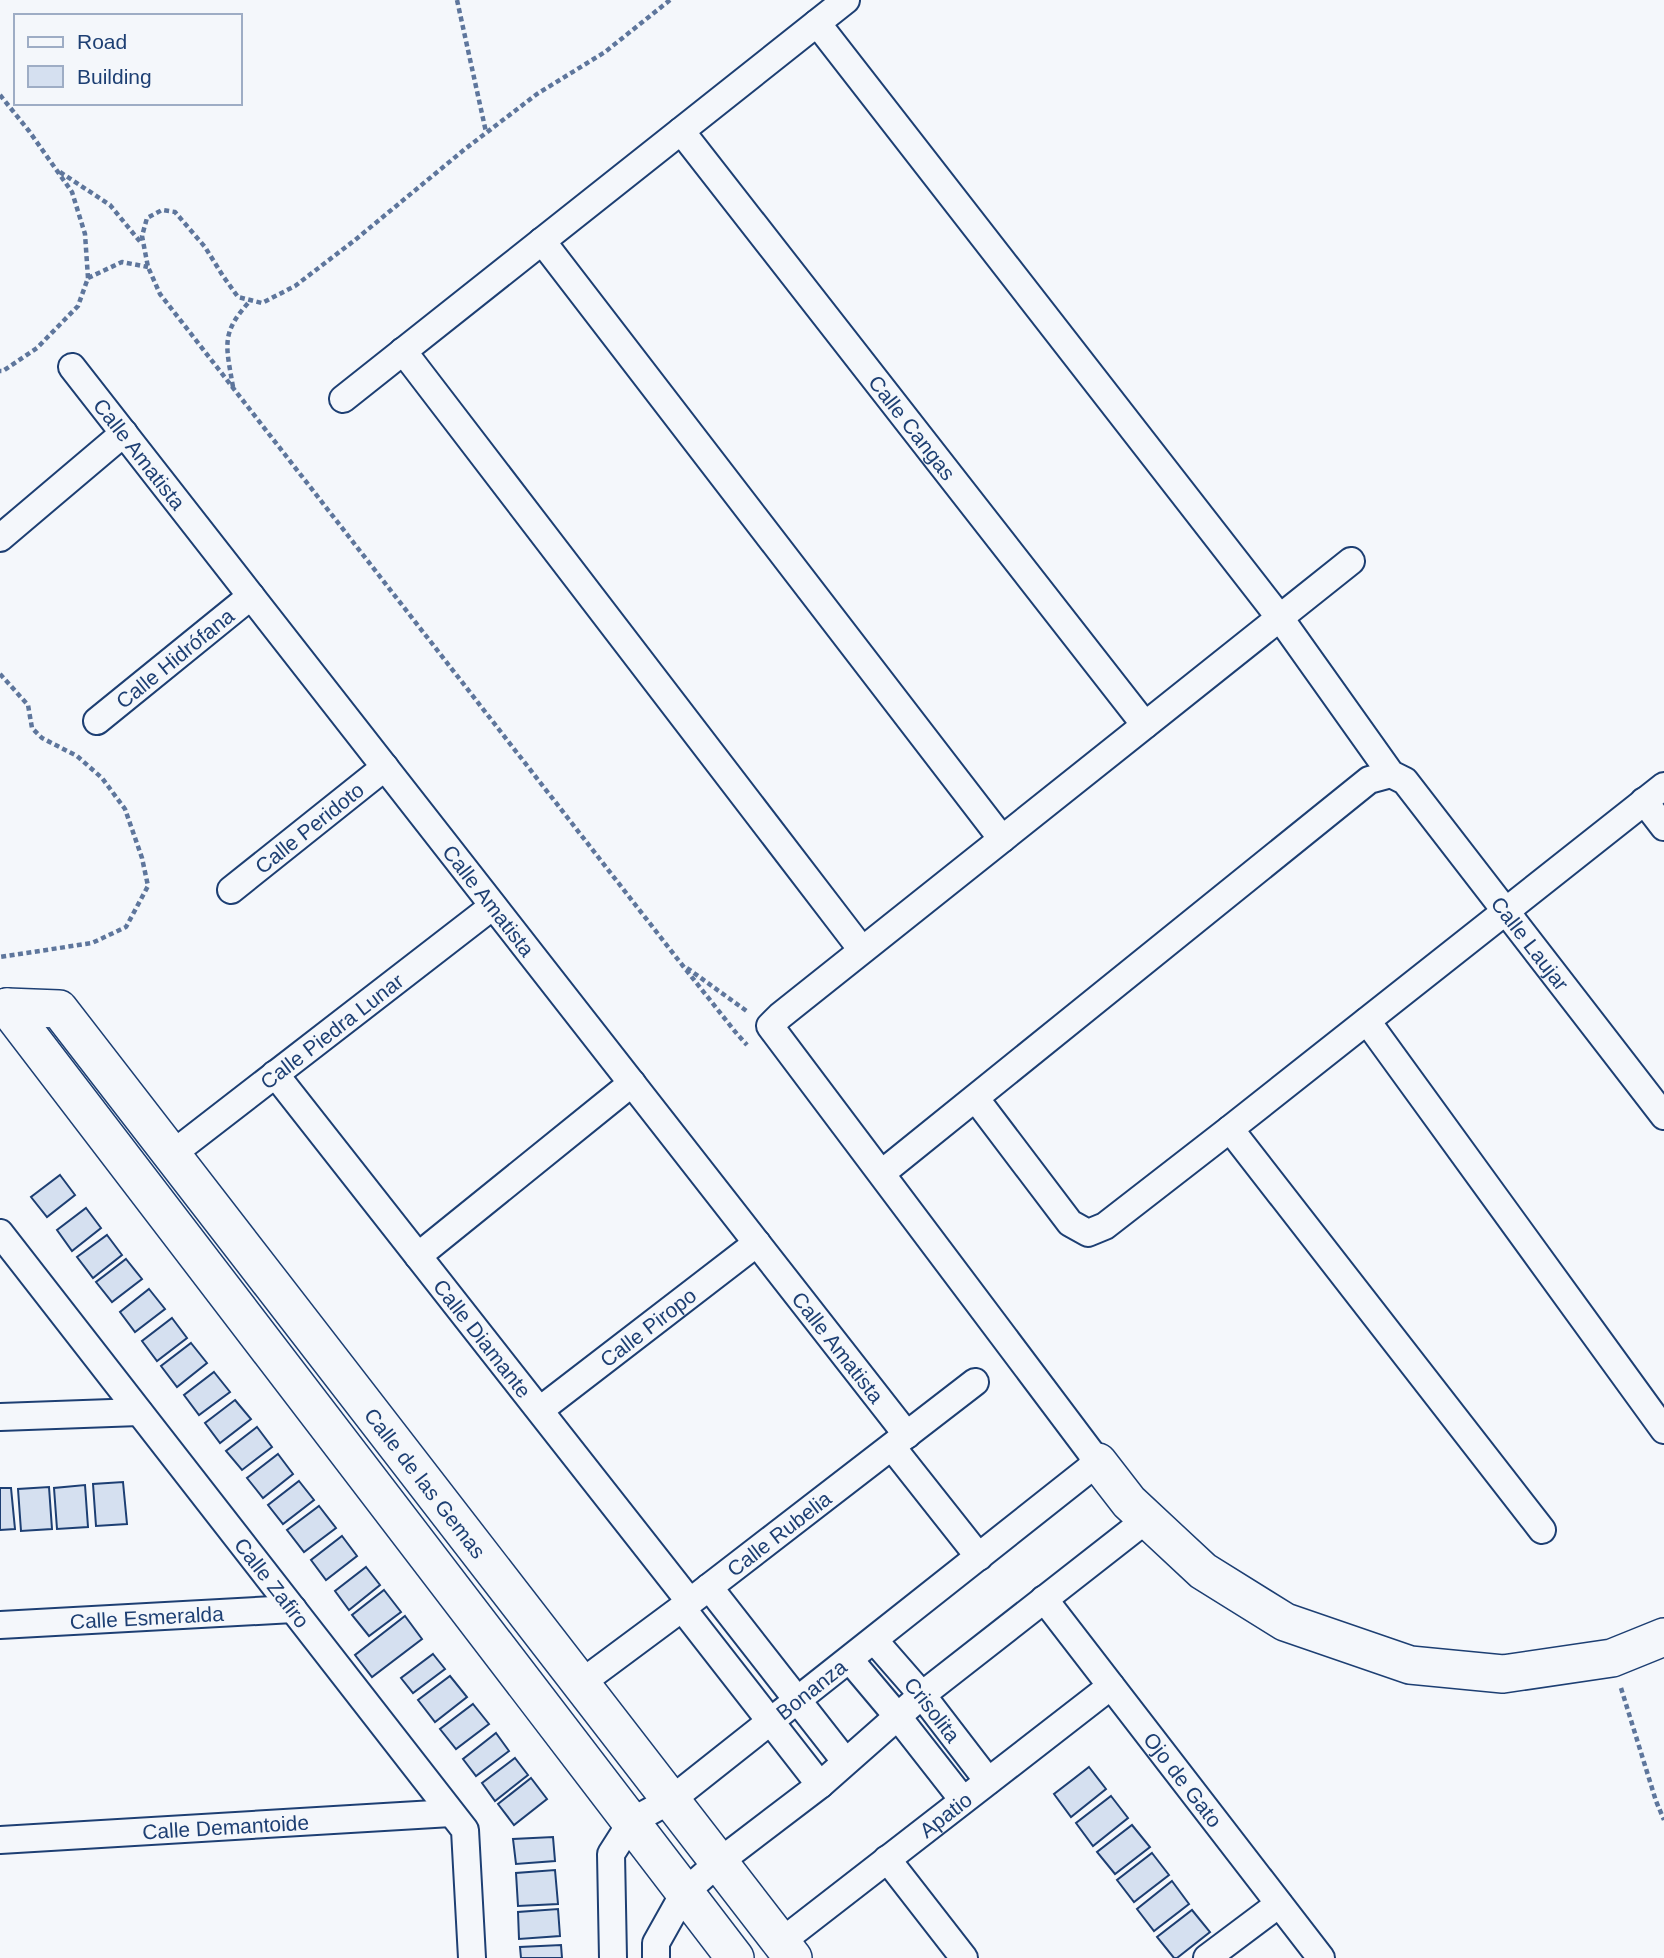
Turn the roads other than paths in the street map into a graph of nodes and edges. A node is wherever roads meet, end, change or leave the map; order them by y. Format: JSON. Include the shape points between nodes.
{"nodes":[{"id":1,"x":846,"y":0,"type":"edge"},
{"id":2,"x":817,"y":23,"type":"junction"},
{"id":3,"x":681,"y":131,"type":"junction"},
{"id":4,"x":541,"y":241,"type":"junction"},
{"id":5,"x":403,"y":351,"type":"junction"},
{"id":6,"x":72,"y":367,"type":"dead end"},
{"id":7,"x":343,"y":400,"type":"dead end"},
{"id":8,"x":124,"y":433,"type":"junction"},
{"id":9,"x":0,"y":538,"type":"edge"},
{"id":10,"x":1351,"y":561,"type":"dead end"},
{"id":11,"x":251,"y":596,"type":"junction"},
{"id":12,"x":1280,"y":618,"type":"junction"},
{"id":13,"x":97,"y":721,"type":"dead end"},
{"id":14,"x":1145,"y":725,"type":"junction"},
{"id":15,"x":385,"y":766,"type":"junction"},
{"id":16,"x":1391,"y":774,"type":"junction"},
{"id":17,"x":1654,"y":794,"type":"edge"},
{"id":18,"x":1664,"y":827,"type":"edge"},
{"id":19,"x":1002,"y":839,"type":"junction"},
{"id":20,"x":232,"y":890,"type":"dead end"},
{"id":21,"x":493,"y":906,"type":"junction"},
{"id":22,"x":1505,"y":910,"type":"junction"},
{"id":23,"x":862,"y":950,"type":"junction"},
{"id":24,"x":3,"y":1007,"type":"edge"},
{"id":25,"x":1367,"y":1021,"type":"junction"},
{"id":26,"x":275,"y":1074,"type":"junction"},
{"id":27,"x":632,"y":1083,"type":"junction"},
{"id":28,"x":976,"y":1099,"type":"junction"},
{"id":29,"x":140,"y":1115,"type":"junction"},
{"id":30,"x":1664,"y":1116,"type":"edge"},
{"id":31,"x":1230,"y":1129,"type":"junction"},
{"id":32,"x":104,"y":1134,"type":"junction"},
{"id":33,"x":171,"y":1155,"type":"junction"},
{"id":34,"x":882,"y":1173,"type":"junction"},
{"id":35,"x":0,"y":1233,"type":"edge"},
{"id":36,"x":757,"y":1243,"type":"junction"},
{"id":37,"x":418,"y":1256,"type":"junction"},
{"id":38,"x":975,"y":1382,"type":"dead end"},
{"id":39,"x":540,"y":1410,"type":"junction"},
{"id":40,"x":139,"y":1412,"type":"junction"},
{"id":41,"x":0,"y":1417,"type":"edge"},
{"id":42,"x":1664,"y":1430,"type":"edge"},
{"id":43,"x":899,"y":1441,"type":"junction"},
{"id":44,"x":1098,"y":1462,"type":"junction"},
{"id":45,"x":1147,"y":1519,"type":"junction"},
{"id":46,"x":1542,"y":1530,"type":"dead end"},
{"id":47,"x":979,"y":1557,"type":"junction"},
{"id":48,"x":694,"y":1599,"type":"junction"},
{"id":49,"x":1044,"y":1599,"type":"junction"},
{"id":50,"x":293,"y":1609,"type":"junction"},
{"id":51,"x":0,"y":1625,"type":"edge"},
{"id":52,"x":1664,"y":1637,"type":"edge"},
{"id":53,"x":874,"y":1640,"type":"junction"},
{"id":54,"x":850,"y":1660,"type":"junction"},
{"id":55,"x":581,"y":1683,"type":"junction"},
{"id":56,"x":1111,"y":1686,"type":"junction"},
{"id":57,"x":922,"y":1695,"type":"junction"},
{"id":58,"x":798,"y":1701,"type":"junction"},
{"id":59,"x":898,"y":1717,"type":"junction"},
{"id":60,"x":771,"y":1722,"type":"junction"},
{"id":61,"x":845,"y":1761,"type":"junction"},
{"id":62,"x":988,"y":1781,"type":"junction"},
{"id":63,"x":820,"y":1785,"type":"junction"},
{"id":64,"x":671,"y":1800,"type":"junction"},
{"id":65,"x":963,"y":1800,"type":"junction"},
{"id":66,"x":451,"y":1813,"type":"junction"},
{"id":67,"x":632,"y":1821,"type":"junction"},
{"id":68,"x":0,"y":1840,"type":"edge"},
{"id":69,"x":887,"y":1860,"type":"junction"},
{"id":70,"x":719,"y":1862,"type":"junction"},
{"id":71,"x":684,"y":1893,"type":"junction"},
{"id":72,"x":1279,"y":1904,"type":"junction"},
{"id":73,"x":787,"y":1950,"type":"edge"},
{"id":74,"x":472,"y":1958,"type":"edge"},
{"id":75,"x":613,"y":1958,"type":"edge"},
{"id":76,"x":656,"y":1958,"type":"edge"},
{"id":77,"x":735,"y":1958,"type":"edge"},
{"id":78,"x":964,"y":1958,"type":"edge"},
{"id":79,"x":1208,"y":1958,"type":"edge"},
{"id":80,"x":1321,"y":1958,"type":"edge"}],
"edges":[{"from":1,"to":2,"type":"street"},
{"from":2,"to":3,"type":"street"},
{"from":2,"to":12,"type":"street","name":"Calle Laujar"},
{"from":3,"to":4,"type":"street"},
{"from":3,"to":14,"type":"street","name":"Calle Cangas"},
{"from":4,"to":5,"type":"street"},
{"from":4,"to":19,"type":"street"},
{"from":5,"to":7,"type":"street"},
{"from":5,"to":23,"type":"street"},
{"from":6,"to":8,"type":"street","name":"Calle Amatista"},
{"from":8,"to":9,"type":"street"},
{"from":8,"to":11,"type":"street","name":"Calle Amatista"},
{"from":10,"to":12,"type":"street"},
{"from":11,"to":13,"type":"street","name":"Calle Hidrófana"},
{"from":11,"to":15,"type":"street","name":"Calle Amatista"},
{"from":12,"to":14,"type":"street"},
{"from":12,"to":16,"type":"street","name":"Calle Laujar"},
{"from":14,"to":19,"type":"street"},
{"from":15,"to":20,"type":"street","name":"Calle Peridoto"},
{"from":15,"to":21,"type":"street","name":"Calle Amatista"},
{"from":16,"to":22,"type":"street","name":"Calle Laujar","via":[[1405,781]]},
{"from":16,"to":28,"type":"street","via":[[1369,780]]},
{"from":17,"to":18,"type":"street"},
{"from":17,"to":22,"type":"street"},
{"from":19,"to":23,"type":"street"},
{"from":21,"to":26,"type":"street","name":"Calle Piedra Lunar"},
{"from":21,"to":27,"type":"street","name":"Calle Amatista"},
{"from":22,"to":25,"type":"street"},
{"from":22,"to":30,"type":"street","name":"Calle Laujar"},
{"from":23,"to":34,"type":"street","via":[[770,1026]]},
{"from":24,"to":29,"type":"street","name":"Calle de las Gemas","via":[[59,1009]]},
{"from":24,"to":32,"type":"street","name":"Calle de las Gemas"},
{"from":25,"to":31,"type":"street"},
{"from":25,"to":42,"type":"street"},
{"from":26,"to":33,"type":"street","name":"Calle Piedra Lunar"},
{"from":26,"to":37,"type":"street","name":"Calle Diamante"},
{"from":27,"to":36,"type":"street","name":"Calle Amatista"},
{"from":27,"to":37,"type":"street"},
{"from":28,"to":31,"type":"street","via":[[1070,1223],[1088,1233],[1105,1226]]},
{"from":28,"to":34,"type":"street"},
{"from":29,"to":32,"type":"street"},
{"from":29,"to":33,"type":"street","name":"Calle de las Gemas"},
{"from":31,"to":46,"type":"street"},
{"from":32,"to":67,"type":"street","name":"Calle de las Gemas"},
{"from":33,"to":55,"type":"street","name":"Calle de las Gemas"},
{"from":34,"to":44,"type":"street"},
{"from":35,"to":40,"type":"street","name":"Calle Zafiro"},
{"from":36,"to":39,"type":"street","name":"Calle Piropo"},
{"from":36,"to":43,"type":"street","name":"Calle Amatista"},
{"from":37,"to":39,"type":"street","name":"Calle Diamante"},
{"from":38,"to":43,"type":"street","name":"Calle Rubelia"},
{"from":39,"to":48,"type":"street","name":"Calle Diamante"},
{"from":40,"to":41,"type":"street"},
{"from":40,"to":50,"type":"street","name":"Calle Zafiro"},
{"from":43,"to":47,"type":"street","name":"Calle Amatista"},
{"from":43,"to":48,"type":"street","name":"Calle Rubelia"},
{"from":44,"to":45,"type":"street"},
{"from":44,"to":47,"type":"street","name":"Bonanza"},
{"from":45,"to":49,"type":"street"},
{"from":45,"to":52,"type":"street","via":[[1203,1571],[1285,1622],[1410,1665],[1503,1674],[1612,1658]]},
{"from":47,"to":53,"type":"street","name":"Bonanza"},
{"from":48,"to":55,"type":"street","name":"Calle Rubelia"},
{"from":48,"to":58,"type":"street","name":"Calle Diamante"},
{"from":48,"to":60,"type":"street","name":"Calle Diamante"},
{"from":49,"to":56,"type":"street","name":"Ojo de Gato"},
{"from":49,"to":57,"type":"street"},
{"from":50,"to":51,"type":"street","name":"Calle Esmeralda"},
{"from":50,"to":66,"type":"street","name":"Calle Zafiro"},
{"from":53,"to":54,"type":"street","name":"Bonanza"},
{"from":53,"to":57,"type":"street","name":"Crisolita"},
{"from":54,"to":58,"type":"street","name":"Bonanza"},
{"from":54,"to":59,"type":"street","name":"Crisolita"},
{"from":55,"to":64,"type":"street","name":"Calle de las Gemas"},
{"from":56,"to":62,"type":"street","name":"Apatio"},
{"from":56,"to":72,"type":"street","name":"Ojo de Gato"},
{"from":57,"to":59,"type":"street"},
{"from":57,"to":62,"type":"street","name":"Crisolita"},
{"from":58,"to":60,"type":"street","name":"Bonanza"},
{"from":58,"to":61,"type":"street","name":"Calle Diamante"},
{"from":59,"to":61,"type":"street"},
{"from":59,"to":65,"type":"street","name":"Crisolita"},
{"from":60,"to":63,"type":"street","name":"Calle Diamante"},
{"from":60,"to":64,"type":"street","name":"Bonanza"},
{"from":61,"to":63,"type":"street"},
{"from":62,"to":65,"type":"street","name":"Apatio"},
{"from":63,"to":70,"type":"street"},
{"from":64,"to":67,"type":"street","name":"Bonanza"},
{"from":64,"to":70,"type":"street","name":"Calle de las Gemas"},
{"from":65,"to":69,"type":"street","name":"Apatio"},
{"from":66,"to":68,"type":"street","name":"Calle Demantoide"},
{"from":66,"to":74,"type":"street","name":"Calle Zafiro","via":[[465,1830]]},
{"from":67,"to":71,"type":"street","name":"Calle de las Gemas"},
{"from":67,"to":75,"type":"street","name":"Bonanza","via":[[611,1854]]},
{"from":69,"to":73,"type":"street","name":"Apatio"},
{"from":69,"to":78,"type":"street"},
{"from":70,"to":71,"type":"street"},
{"from":70,"to":73,"type":"street","name":"Calle de las Gemas"},
{"from":71,"to":76,"type":"street","via":[[656,1943]]},
{"from":71,"to":77,"type":"street","name":"Calle de las Gemas"},
{"from":72,"to":79,"type":"street"},
{"from":72,"to":80,"type":"street","name":"Ojo de Gato"}]}
